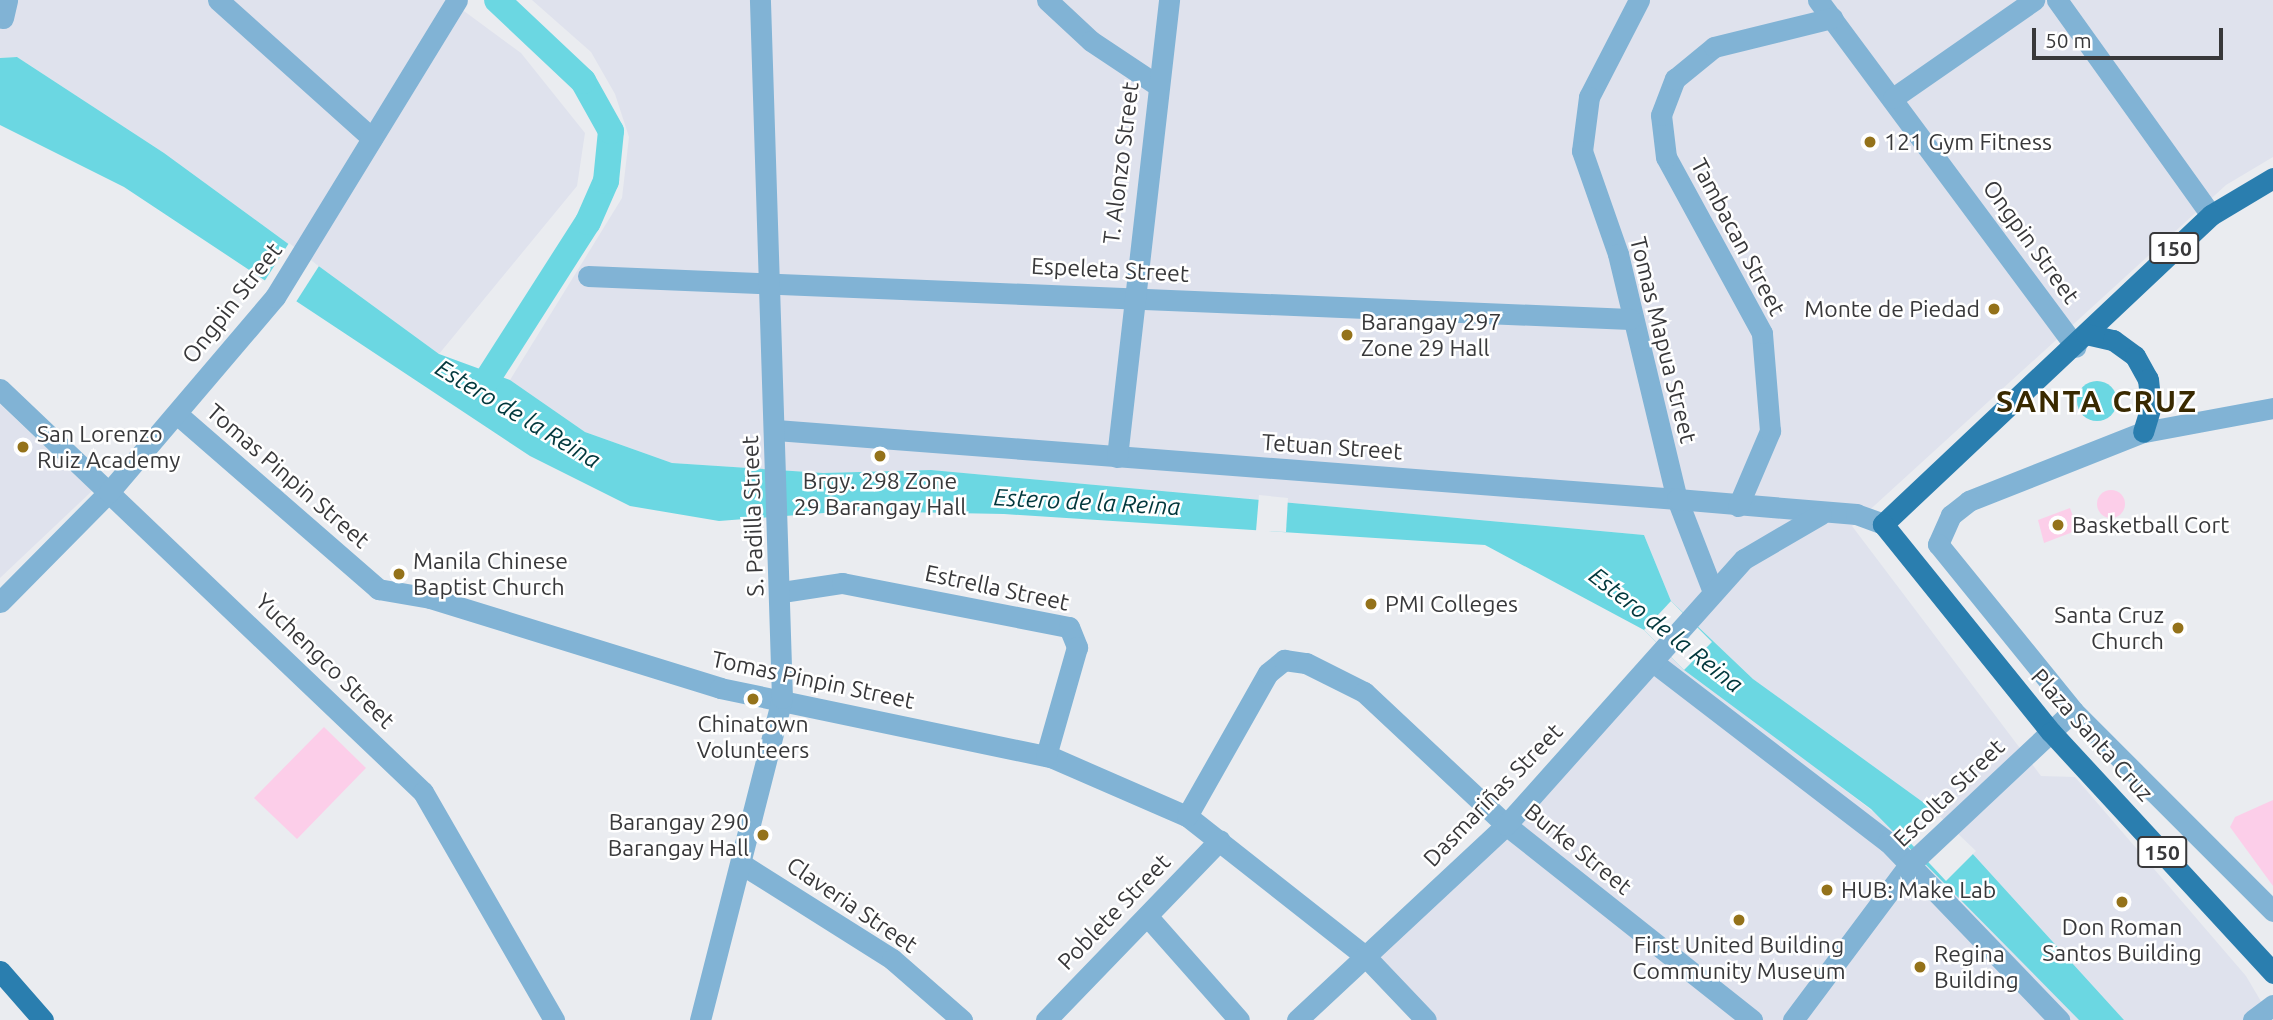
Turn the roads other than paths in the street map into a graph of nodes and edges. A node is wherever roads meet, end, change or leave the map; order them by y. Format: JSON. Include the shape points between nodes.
{"nodes":[{"id":1,"x":218,"y":0,"type":"edge"},
{"id":2,"x":761,"y":0,"type":"edge"},
{"id":3,"x":1047,"y":0,"type":"edge"},
{"id":4,"x":1169,"y":0,"type":"edge"},
{"id":5,"x":1639,"y":0,"type":"edge"},
{"id":6,"x":1818,"y":0,"type":"edge"},
{"id":7,"x":2034,"y":0,"type":"edge"},
{"id":8,"x":2056,"y":0,"type":"edge"},
{"id":9,"x":455,"y":2,"type":"edge"},
{"id":10,"x":1832,"y":18,"type":"junction"},
{"id":11,"x":1157,"y":85,"type":"junction"},
{"id":12,"x":1893,"y":98,"type":"junction"},
{"id":13,"x":372,"y":138,"type":"junction"},
{"id":14,"x":2273,"y":178,"type":"edge"},
{"id":15,"x":2211,"y":215,"type":"junction"},
{"id":16,"x":588,"y":276,"type":"dead end"},
{"id":17,"x":773,"y":281,"type":"junction"},
{"id":18,"x":1131,"y":297,"type":"junction"},
{"id":19,"x":1630,"y":319,"type":"junction"},
{"id":20,"x":2081,"y":340,"type":"junction"},
{"id":21,"x":0,"y":389,"type":"edge"},
{"id":22,"x":2273,"y":408,"type":"edge"},
{"id":23,"x":177,"y":414,"type":"junction"},
{"id":24,"x":776,"y":430,"type":"junction"},
{"id":25,"x":2143,"y":432,"type":"junction"},
{"id":26,"x":1117,"y":457,"type":"junction"},
{"id":27,"x":109,"y":492,"type":"junction"},
{"id":28,"x":1677,"y":499,"type":"junction"},
{"id":29,"x":1738,"y":506,"type":"junction"},
{"id":30,"x":1823,"y":513,"type":"junction"},
{"id":31,"x":1883,"y":524,"type":"junction"},
{"id":32,"x":782,"y":592,"type":"junction"},
{"id":33,"x":1713,"y":593,"type":"junction"},
{"id":34,"x":0,"y":602,"type":"edge"},
{"id":35,"x":1659,"y":656,"type":"junction"},
{"id":36,"x":782,"y":698,"type":"junction"},
{"id":37,"x":2073,"y":711,"type":"junction"},
{"id":38,"x":2051,"y":732,"type":"junction"},
{"id":39,"x":1046,"y":756,"type":"junction"},
{"id":40,"x":1187,"y":816,"type":"junction"},
{"id":41,"x":1506,"y":825,"type":"junction"},
{"id":42,"x":1220,"y":840,"type":"junction"},
{"id":43,"x":1915,"y":860,"type":"junction"},
{"id":44,"x":743,"y":865,"type":"junction"},
{"id":45,"x":2273,"y":911,"type":"edge"},
{"id":46,"x":1148,"y":917,"type":"junction"},
{"id":47,"x":1365,"y":956,"type":"junction"},
{"id":48,"x":0,"y":971,"type":"edge"},
{"id":49,"x":2273,"y":972,"type":"edge"},
{"id":50,"x":2273,"y":1005,"type":"edge"},
{"id":51,"x":43,"y":1020,"type":"edge"},
{"id":52,"x":554,"y":1020,"type":"edge"},
{"id":53,"x":700,"y":1020,"type":"edge"},
{"id":54,"x":962,"y":1020,"type":"edge"},
{"id":55,"x":1046,"y":1020,"type":"edge"},
{"id":56,"x":1239,"y":1020,"type":"edge"},
{"id":57,"x":1297,"y":1020,"type":"edge"},
{"id":58,"x":1426,"y":1020,"type":"edge"},
{"id":59,"x":1752,"y":1020,"type":"edge"},
{"id":60,"x":1793,"y":1020,"type":"edge"},
{"id":61,"x":2059,"y":1020,"type":"edge"},
{"id":62,"x":2253,"y":1020,"type":"edge"}],
"edges":[{"from":1,"to":13,"type":"street"},
{"from":2,"to":17,"type":"street","name":"S. Padilla Street"},
{"from":3,"to":11,"type":"street","via":[[1091,41]]},
{"from":4,"to":11,"type":"street","name":"T. Alonzo Street"},
{"from":5,"to":19,"type":"street","name":"Tomas Mapua Street","via":[[1589,97],[1582,152],[1618,254]]},
{"from":6,"to":10,"type":"street","name":"Ongpin Street"},
{"from":7,"to":12,"type":"street"},
{"from":8,"to":15,"type":"street"},
{"from":9,"to":13,"type":"street","name":"Ongpin Street"},
{"from":10,"to":12,"type":"street","name":"Ongpin Street"},
{"from":10,"to":29,"type":"street","name":"Tambacan Street","via":[[1714,47],[1675,79],[1661,115],[1665,157],[1762,333],[1770,431]]},
{"from":11,"to":18,"type":"street","name":"T. Alonzo Street"},
{"from":12,"to":20,"type":"street","name":"Ongpin Street"},
{"from":13,"to":23,"type":"street","name":"Ongpin Street","via":[[275,297]]},
{"from":14,"to":15,"type":"main road","number":"150"},
{"from":15,"to":20,"type":"main road","number":"150"},
{"from":16,"to":17,"type":"street","name":"Espeleta Street"},
{"from":17,"to":18,"type":"street","name":"Espeleta Street"},
{"from":17,"to":24,"type":"street","name":"S. Padilla Street"},
{"from":18,"to":19,"type":"street","name":"Espeleta Street"},
{"from":18,"to":26,"type":"street","name":"T. Alonzo Street"},
{"from":19,"to":28,"type":"street","name":"Tomas Mapua Street"},
{"from":20,"to":25,"type":"main road","via":[[2113,340],[2135,356],[2148,379],[2151,406]]},
{"from":20,"to":31,"type":"main road","number":"150"},
{"from":21,"to":27,"type":"street","name":"Yuchengco Street"},
{"from":22,"to":25,"type":"street"},
{"from":23,"to":27,"type":"street","name":"Ongpin Street"},
{"from":23,"to":36,"type":"street","name":"Tomas Pinpin Street","via":[[378,589],[430,598],[720,688]]},
{"from":24,"to":26,"type":"street","name":"Tetuan Street"},
{"from":24,"to":32,"type":"street","name":"S. Padilla Street"},
{"from":25,"to":37,"type":"street","name":"Plaza Santa Cruz","via":[[1969,501],[1942,529],[1938,544],[1948,563]]},
{"from":26,"to":28,"type":"street","name":"Tetuan Street"},
{"from":27,"to":34,"type":"street","name":"Ongpin Street"},
{"from":27,"to":52,"type":"street","name":"Yuchengco Street","via":[[423,792]]},
{"from":28,"to":29,"type":"street","name":"Tetuan Street"},
{"from":28,"to":33,"type":"street"},
{"from":29,"to":30,"type":"street","name":"Tetuan Street"},
{"from":30,"to":31,"type":"street","name":"Tetuan Street","via":[[1871,516]]},
{"from":30,"to":33,"type":"street","name":"Dasmariñas Street","via":[[1744,559]]},
{"from":31,"to":38,"type":"main road","name":"Plaza Santa Cruz","number":"150"},
{"from":32,"to":36,"type":"street","name":"S. Padilla Street"},
{"from":32,"to":39,"type":"street","name":"Estrella Street","via":[[842,583],[1069,627],[1077,647]]},
{"from":33,"to":35,"type":"street","name":"Dasmariñas Street"},
{"from":35,"to":41,"type":"street","name":"Dasmariñas Street"},
{"from":35,"to":43,"type":"street"},
{"from":36,"to":39,"type":"street","name":"Tomas Pinpin Street"},
{"from":36,"to":44,"type":"street","name":"S. Padilla Street"},
{"from":37,"to":38,"type":"street","name":"Escolta Street"},
{"from":37,"to":45,"type":"street","name":"Plaza Santa Cruz"},
{"from":38,"to":43,"type":"street","name":"Escolta Street"},
{"from":38,"to":49,"type":"main road","name":"Plaza Santa Cruz","number":"150"},
{"from":39,"to":40,"type":"street","name":"Tomas Pinpin Street"},
{"from":40,"to":41,"type":"street","name":"Burke Street","via":[[1268,673],[1284,660],[1306,663],[1364,692]]},
{"from":40,"to":42,"type":"street","name":"Tomas Pinpin Street"},
{"from":41,"to":47,"type":"street","name":"Dasmariñas Street"},
{"from":41,"to":59,"type":"street","name":"Burke Street"},
{"from":42,"to":46,"type":"street","name":"Poblete Street"},
{"from":42,"to":47,"type":"street","name":"Tomas Pinpin Street"},
{"from":43,"to":60,"type":"street","name":"Escolta Street"},
{"from":43,"to":61,"type":"street"},
{"from":44,"to":53,"type":"street","name":"S. Padilla Street"},
{"from":44,"to":54,"type":"street","name":"Claveria Street","via":[[892,959]]},
{"from":46,"to":55,"type":"street","name":"Poblete Street"},
{"from":46,"to":56,"type":"street"},
{"from":47,"to":57,"type":"street","name":"Dasmariñas Street"},
{"from":47,"to":58,"type":"street","name":"Tomas Pinpin Street"},
{"from":48,"to":51,"type":"main road"},
{"from":50,"to":62,"type":"street"}]}
